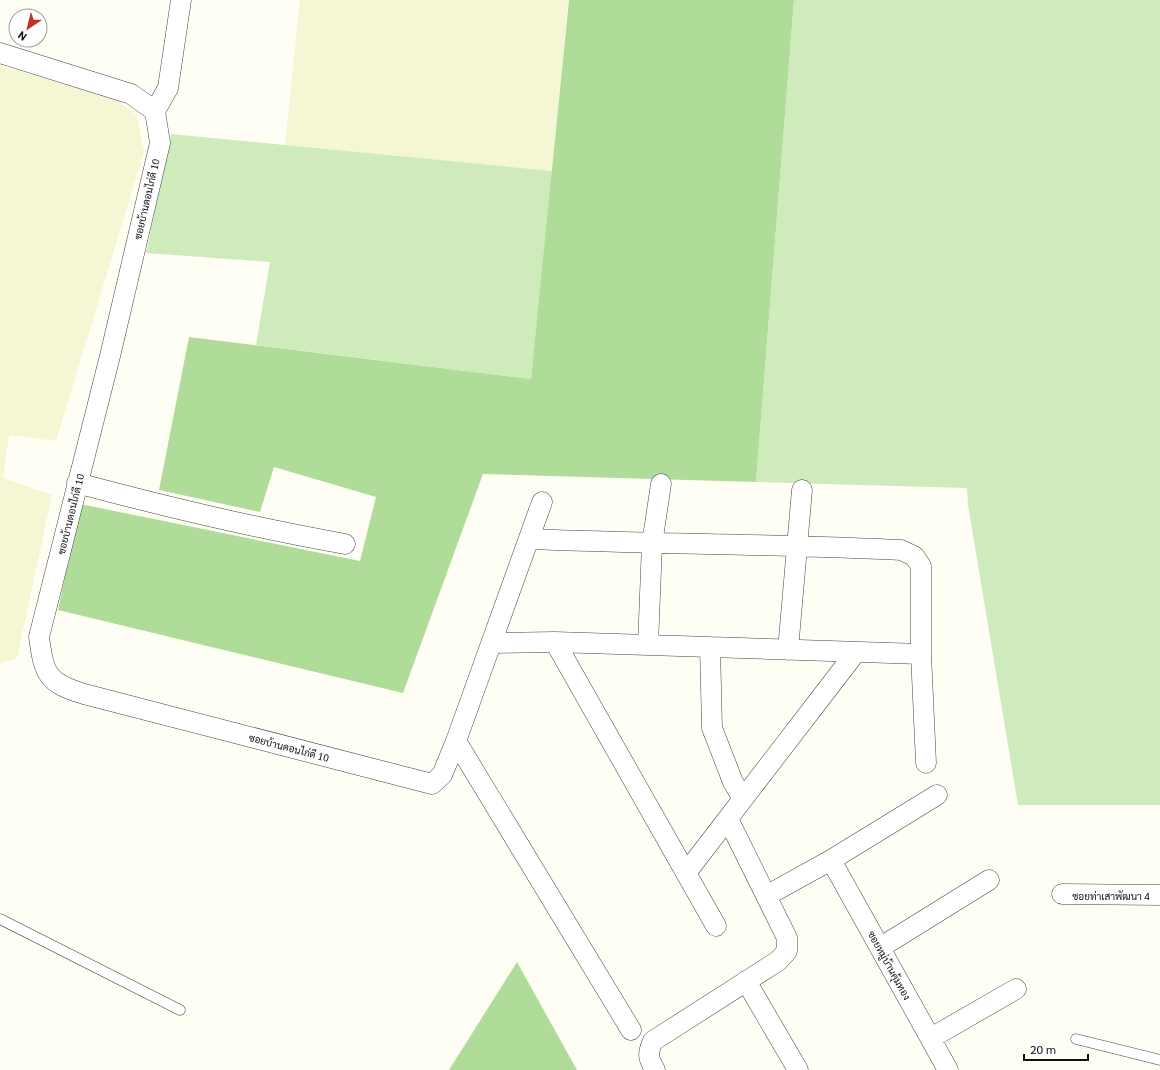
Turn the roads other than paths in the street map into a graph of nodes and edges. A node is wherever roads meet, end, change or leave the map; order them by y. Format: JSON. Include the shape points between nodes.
{"nodes":[{"id":1,"x":181,"y":0,"type":"edge"},
{"id":2,"x":0,"y":53,"type":"edge"},
{"id":3,"x":155,"y":110,"type":"junction"},
{"id":4,"x":78,"y":483,"type":"junction"},
{"id":5,"x":661,"y":484,"type":"dead end"},
{"id":6,"x":802,"y":490,"type":"dead end"},
{"id":7,"x":542,"y":502,"type":"dead end"},
{"id":8,"x":528,"y":539,"type":"junction"},
{"id":9,"x":345,"y":544,"type":"dead end"},
{"id":10,"x":652,"y":544,"type":"junction"},
{"id":11,"x":797,"y":545,"type":"junction"},
{"id":12,"x":555,"y":642,"type":"junction"},
{"id":13,"x":491,"y":643,"type":"junction"},
{"id":14,"x":648,"y":645,"type":"junction"},
{"id":15,"x":710,"y":648,"type":"junction"},
{"id":16,"x":788,"y":650,"type":"junction"},
{"id":17,"x":856,"y":652,"type":"junction"},
{"id":18,"x":921,"y":654,"type":"junction"},
{"id":19,"x":456,"y":741,"type":"junction"},
{"id":20,"x":926,"y":763,"type":"dead end"},
{"id":21,"x":937,"y":795,"type":"dead end"},
{"id":22,"x":743,"y":799,"type":"junction"},
{"id":23,"x":728,"y":819,"type":"junction"},
{"id":24,"x":831,"y":860,"type":"junction"},
{"id":25,"x":686,"y":873,"type":"junction"},
{"id":26,"x":989,"y":880,"type":"dead end"},
{"id":27,"x":1062,"y":894,"type":"dead end"},
{"id":28,"x":1160,"y":895,"type":"edge"},
{"id":29,"x":766,"y":896,"type":"junction"},
{"id":30,"x":0,"y":919,"type":"edge"},
{"id":31,"x":716,"y":926,"type":"dead end"},
{"id":32,"x":881,"y":947,"type":"junction"},
{"id":33,"x":746,"y":981,"type":"junction"},
{"id":34,"x":1016,"y":989,"type":"dead end"},
{"id":35,"x":180,"y":1010,"type":"dead end"},
{"id":36,"x":631,"y":1030,"type":"dead end"},
{"id":37,"x":931,"y":1038,"type":"junction"},
{"id":38,"x":1076,"y":1039,"type":"dead end"},
{"id":39,"x":1160,"y":1060,"type":"edge"},
{"id":40,"x":655,"y":1070,"type":"edge"},
{"id":41,"x":798,"y":1070,"type":"edge"},
{"id":42,"x":948,"y":1070,"type":"edge"}],
"edges":[{"from":1,"to":3,"type":"street","via":[[168,88]]},
{"from":2,"to":3,"type":"street","via":[[131,94]]},
{"from":3,"to":4,"type":"street","name":"ซอยบ้านดอนไก่ดี 10","via":[[160,143]]},
{"from":4,"to":9,"type":"street","via":[[180,510]]},
{"from":4,"to":19,"type":"street","name":"ซอยบ้านดอนไก่ดี 10","via":[[39,637],[42,661],[51,678],[64,688],[432,784],[442,775]]},
{"from":5,"to":10,"type":"street"},
{"from":6,"to":11,"type":"street"},
{"from":7,"to":8,"type":"street"},
{"from":8,"to":10,"type":"street"},
{"from":8,"to":13,"type":"street"},
{"from":10,"to":11,"type":"street"},
{"from":10,"to":14,"type":"street"},
{"from":11,"to":16,"type":"street"},
{"from":11,"to":18,"type":"street","via":[[901,550],[914,556],[921,566]]},
{"from":12,"to":13,"type":"street"},
{"from":12,"to":14,"type":"street"},
{"from":12,"to":25,"type":"street"},
{"from":13,"to":19,"type":"street"},
{"from":14,"to":15,"type":"street"},
{"from":15,"to":16,"type":"street"},
{"from":15,"to":22,"type":"street","via":[[712,728],[733,782]]},
{"from":16,"to":17,"type":"street"},
{"from":17,"to":18,"type":"street"},
{"from":17,"to":22,"type":"street"},
{"from":18,"to":20,"type":"street"},
{"from":19,"to":36,"type":"street"},
{"from":21,"to":24,"type":"street"},
{"from":22,"to":23,"type":"street"},
{"from":23,"to":25,"type":"street"},
{"from":23,"to":29,"type":"street"},
{"from":24,"to":29,"type":"street"},
{"from":24,"to":32,"type":"street","name":"ซอยหมู่บ้านคุ้มทอง"},
{"from":25,"to":31,"type":"street"},
{"from":26,"to":32,"type":"street"},
{"from":27,"to":28,"type":"street","name":"ซอยท่าเสาพัฒนา 4"},
{"from":29,"to":33,"type":"street","via":[[787,938],[787,951],[778,961]]},
{"from":30,"to":35,"type":"lane"},
{"from":32,"to":37,"type":"street","name":"ซอยหมู่บ้านคุ้มทอง"},
{"from":33,"to":40,"type":"street","via":[[653,1041],[648,1050]]},
{"from":33,"to":41,"type":"street"},
{"from":34,"to":37,"type":"street"},
{"from":37,"to":42,"type":"street","name":"ซอยหมู่บ้านคุ้มทอง"},
{"from":38,"to":39,"type":"lane"}]}
